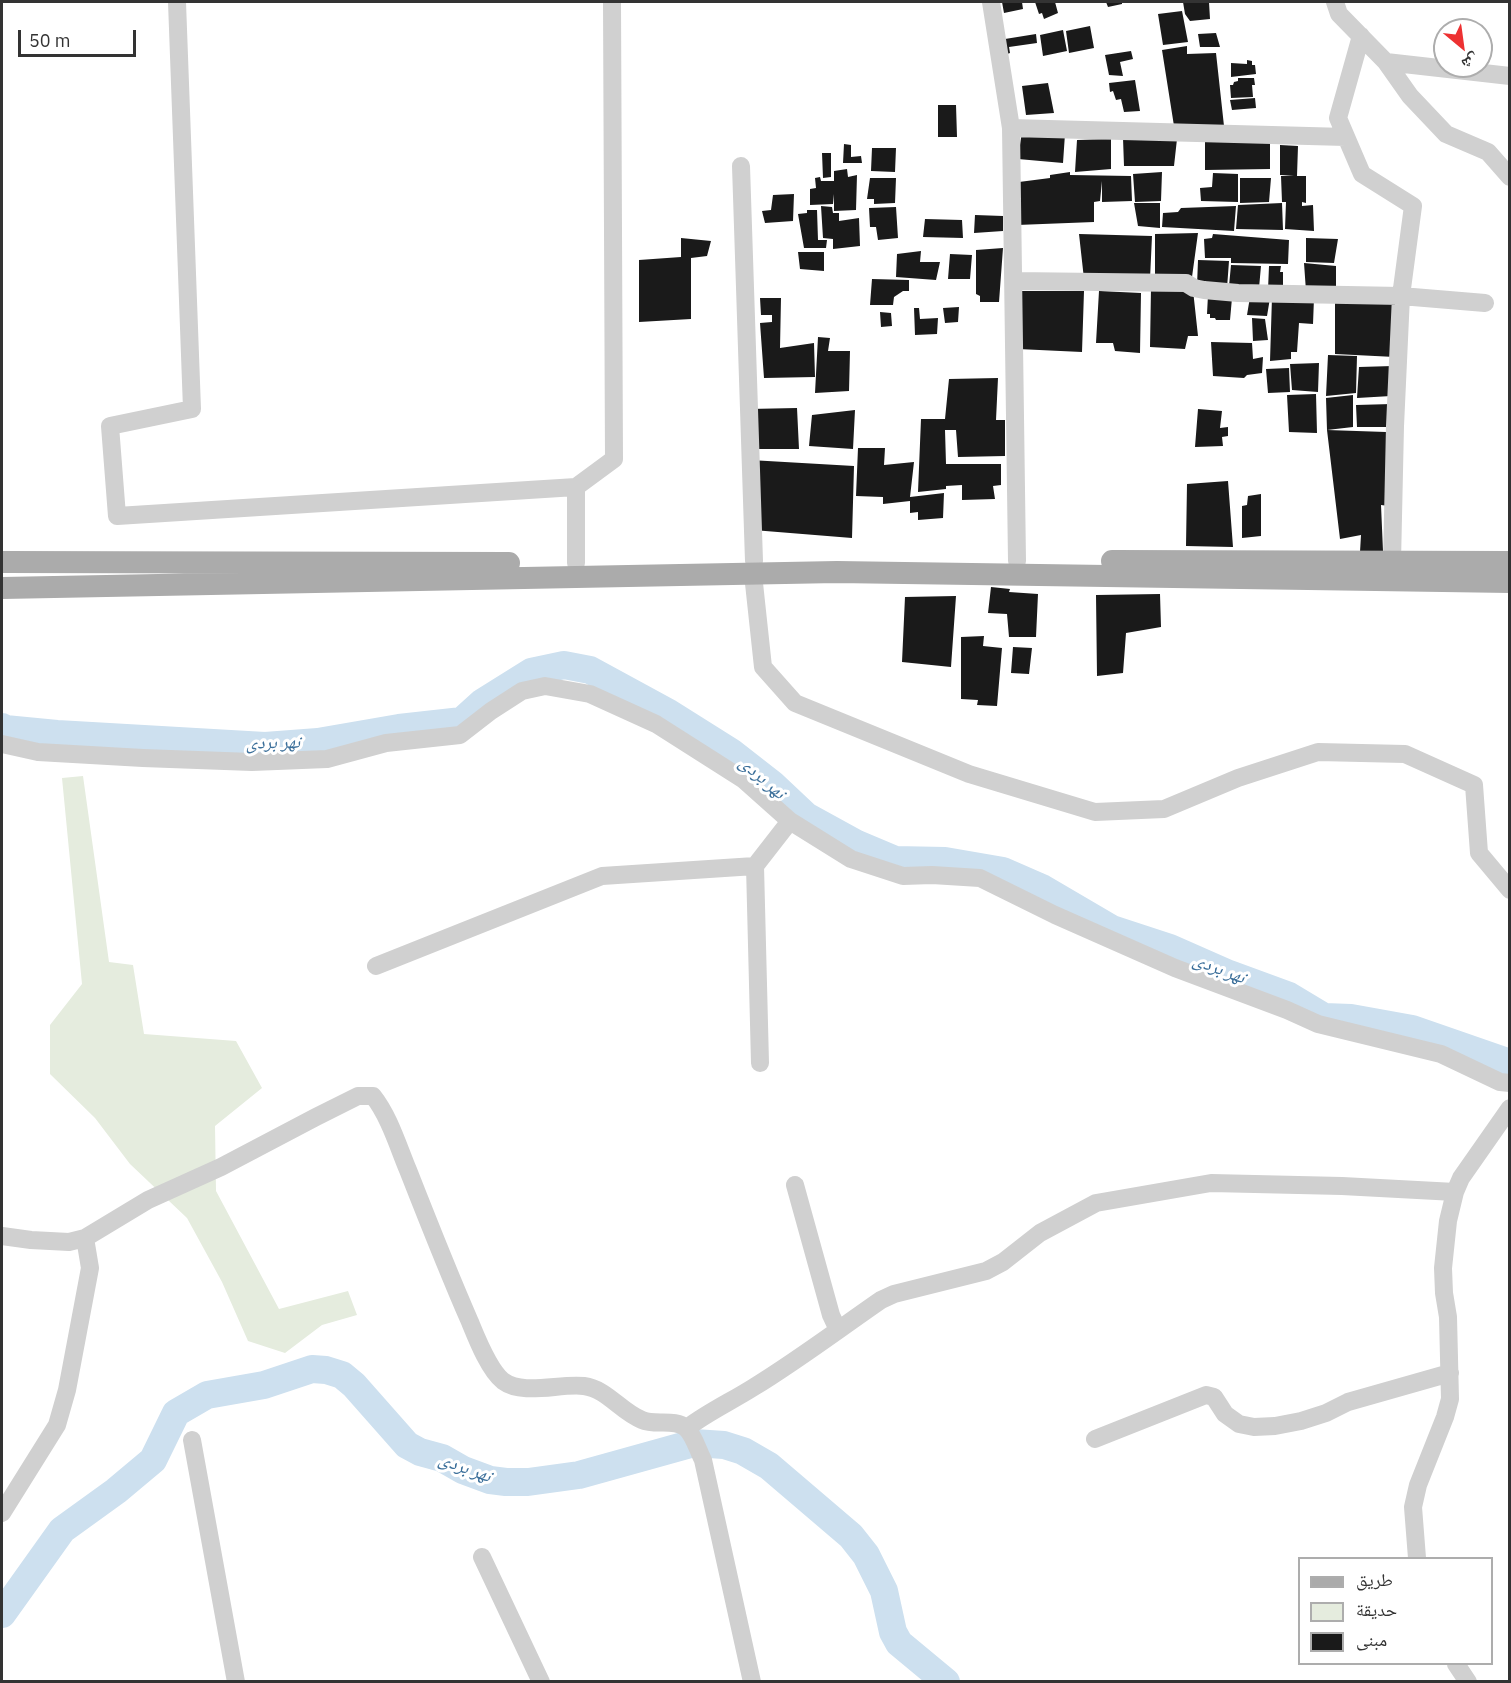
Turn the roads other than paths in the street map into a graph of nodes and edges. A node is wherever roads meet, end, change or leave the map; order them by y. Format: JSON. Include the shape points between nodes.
{"nodes":[{"id":1,"x":177,"y":2,"type":"edge"},
{"id":2,"x":612,"y":2,"type":"edge"},
{"id":3,"x":991,"y":2,"type":"edge"},
{"id":4,"x":1335,"y":2,"type":"edge"},
{"id":5,"x":1361,"y":36,"type":"junction"},
{"id":6,"x":1386,"y":62,"type":"junction"},
{"id":7,"x":1509,"y":76,"type":"edge"},
{"id":8,"x":1011,"y":128,"type":"junction"},
{"id":9,"x":1346,"y":137,"type":"junction"},
{"id":10,"x":741,"y":166,"type":"dead end"},
{"id":11,"x":1509,"y":177,"type":"edge"},
{"id":12,"x":1014,"y":281,"type":"junction"},
{"id":13,"x":1401,"y":296,"type":"junction"},
{"id":14,"x":1485,"y":303,"type":"dead end"},
{"id":15,"x":576,"y":487,"type":"junction"},
{"id":16,"x":1017,"y":561,"type":"junction"},
{"id":17,"x":2,"y":562,"type":"edge"},
{"id":18,"x":1392,"y":562,"type":"junction"},
{"id":19,"x":1509,"y":562,"type":"edge"},
{"id":20,"x":576,"y":563,"type":"junction"},
{"id":21,"x":754,"y":568,"type":"junction"},
{"id":22,"x":1509,"y":582,"type":"edge"},
{"id":23,"x":2,"y":588,"type":"edge"},
{"id":24,"x":2,"y":744,"type":"edge"},
{"id":25,"x":790,"y":821,"type":"junction"},
{"id":26,"x":755,"y":866,"type":"junction"},
{"id":27,"x":1509,"y":890,"type":"edge"},
{"id":28,"x":376,"y":966,"type":"dead end"},
{"id":29,"x":760,"y":1063,"type":"dead end"},
{"id":30,"x":1509,"y":1083,"type":"edge"},
{"id":31,"x":1509,"y":1108,"type":"edge"},
{"id":32,"x":795,"y":1185,"type":"dead end"},
{"id":33,"x":1455,"y":1192,"type":"junction"},
{"id":34,"x":2,"y":1236,"type":"edge"},
{"id":35,"x":85,"y":1238,"type":"junction"},
{"id":36,"x":838,"y":1330,"type":"junction"},
{"id":37,"x":1450,"y":1372,"type":"junction"},
{"id":38,"x":688,"y":1431,"type":"junction"},
{"id":39,"x":1095,"y":1439,"type":"dead end"},
{"id":40,"x":192,"y":1440,"type":"dead end"},
{"id":41,"x":2,"y":1513,"type":"edge"},
{"id":42,"x":482,"y":1557,"type":"dead end"},
{"id":43,"x":1417,"y":1557,"type":"edge"},
{"id":44,"x":1457,"y":1665,"type":"edge"},
{"id":45,"x":236,"y":1682,"type":"edge"},
{"id":46,"x":541,"y":1682,"type":"edge"},
{"id":47,"x":752,"y":1682,"type":"edge"},
{"id":48,"x":1468,"y":1682,"type":"edge"}],
"edges":[{"from":1,"to":15,"type":"street","via":[[192,409],[110,426],[117,516]]},
{"from":2,"to":15,"type":"street","via":[[614,459]]},
{"from":3,"to":8,"type":"street"},
{"from":4,"to":5,"type":"street","via":[[1340,14]]},
{"from":5,"to":6,"type":"street"},
{"from":5,"to":9,"type":"street","via":[[1338,118]]},
{"from":6,"to":7,"type":"street"},
{"from":6,"to":11,"type":"street","via":[[1410,96],[1446,134],[1488,153]]},
{"from":8,"to":9,"type":"street"},
{"from":8,"to":12,"type":"street"},
{"from":9,"to":13,"type":"street","via":[[1362,174],[1413,206]]},
{"from":10,"to":21,"type":"street"},
{"from":12,"to":13,"type":"street","via":[[1186,283],[1204,291]]},
{"from":12,"to":16,"type":"street"},
{"from":13,"to":14,"type":"street"},
{"from":13,"to":18,"type":"street"},
{"from":15,"to":20,"type":"street"},
{"from":16,"to":18,"type":"main road"},
{"from":16,"to":21,"type":"main road"},
{"from":17,"to":20,"type":"main road"},
{"from":18,"to":19,"type":"main road"},
{"from":20,"to":21,"type":"main road"},
{"from":21,"to":22,"type":"main road"},
{"from":21,"to":23,"type":"main road"},
{"from":21,"to":27,"type":"street","via":[[763,667],[795,703],[969,774],[1095,812],[1164,810],[1238,778],[1318,752],[1405,754],[1474,785],[1479,853]]},
{"from":24,"to":25,"type":"street","via":[[38,752],[143,758],[252,762],[327,759],[386,743],[460,735],[522,691],[545,686],[590,694],[656,724],[744,780]]},
{"from":25,"to":26,"type":"street"},
{"from":25,"to":30,"type":"street","via":[[851,859],[903,876],[980,878],[1175,968],[1318,1024],[1442,1054]]},
{"from":26,"to":28,"type":"street","via":[[602,876]]},
{"from":26,"to":29,"type":"street"},
{"from":31,"to":33,"type":"street"},
{"from":32,"to":36,"type":"street"},
{"from":33,"to":36,"type":"street","via":[[1211,1183],[1096,1203],[1040,1233],[986,1271],[894,1294]]},
{"from":33,"to":37,"type":"street","via":[[1443,1268]]},
{"from":34,"to":35,"type":"street","via":[[69,1242]]},
{"from":35,"to":38,"type":"street","via":[[148,1200],[358,1096],[373,1096],[394,1137],[475,1335],[503,1381],[525,1389],[594,1388],[640,1420],[679,1424]]},
{"from":35,"to":41,"type":"street","via":[[90,1268],[57,1425]]},
{"from":36,"to":38,"type":"street","via":[[763,1382],[699,1419]]},
{"from":37,"to":39,"type":"street","via":[[1275,1426],[1239,1424],[1214,1397],[1206,1395]]},
{"from":37,"to":43,"type":"street","via":[[1450,1400],[1413,1507]]},
{"from":38,"to":47,"type":"street","via":[[703,1460]]},
{"from":40,"to":45,"type":"street"},
{"from":42,"to":46,"type":"street"},
{"from":44,"to":48,"type":"street"}]}
